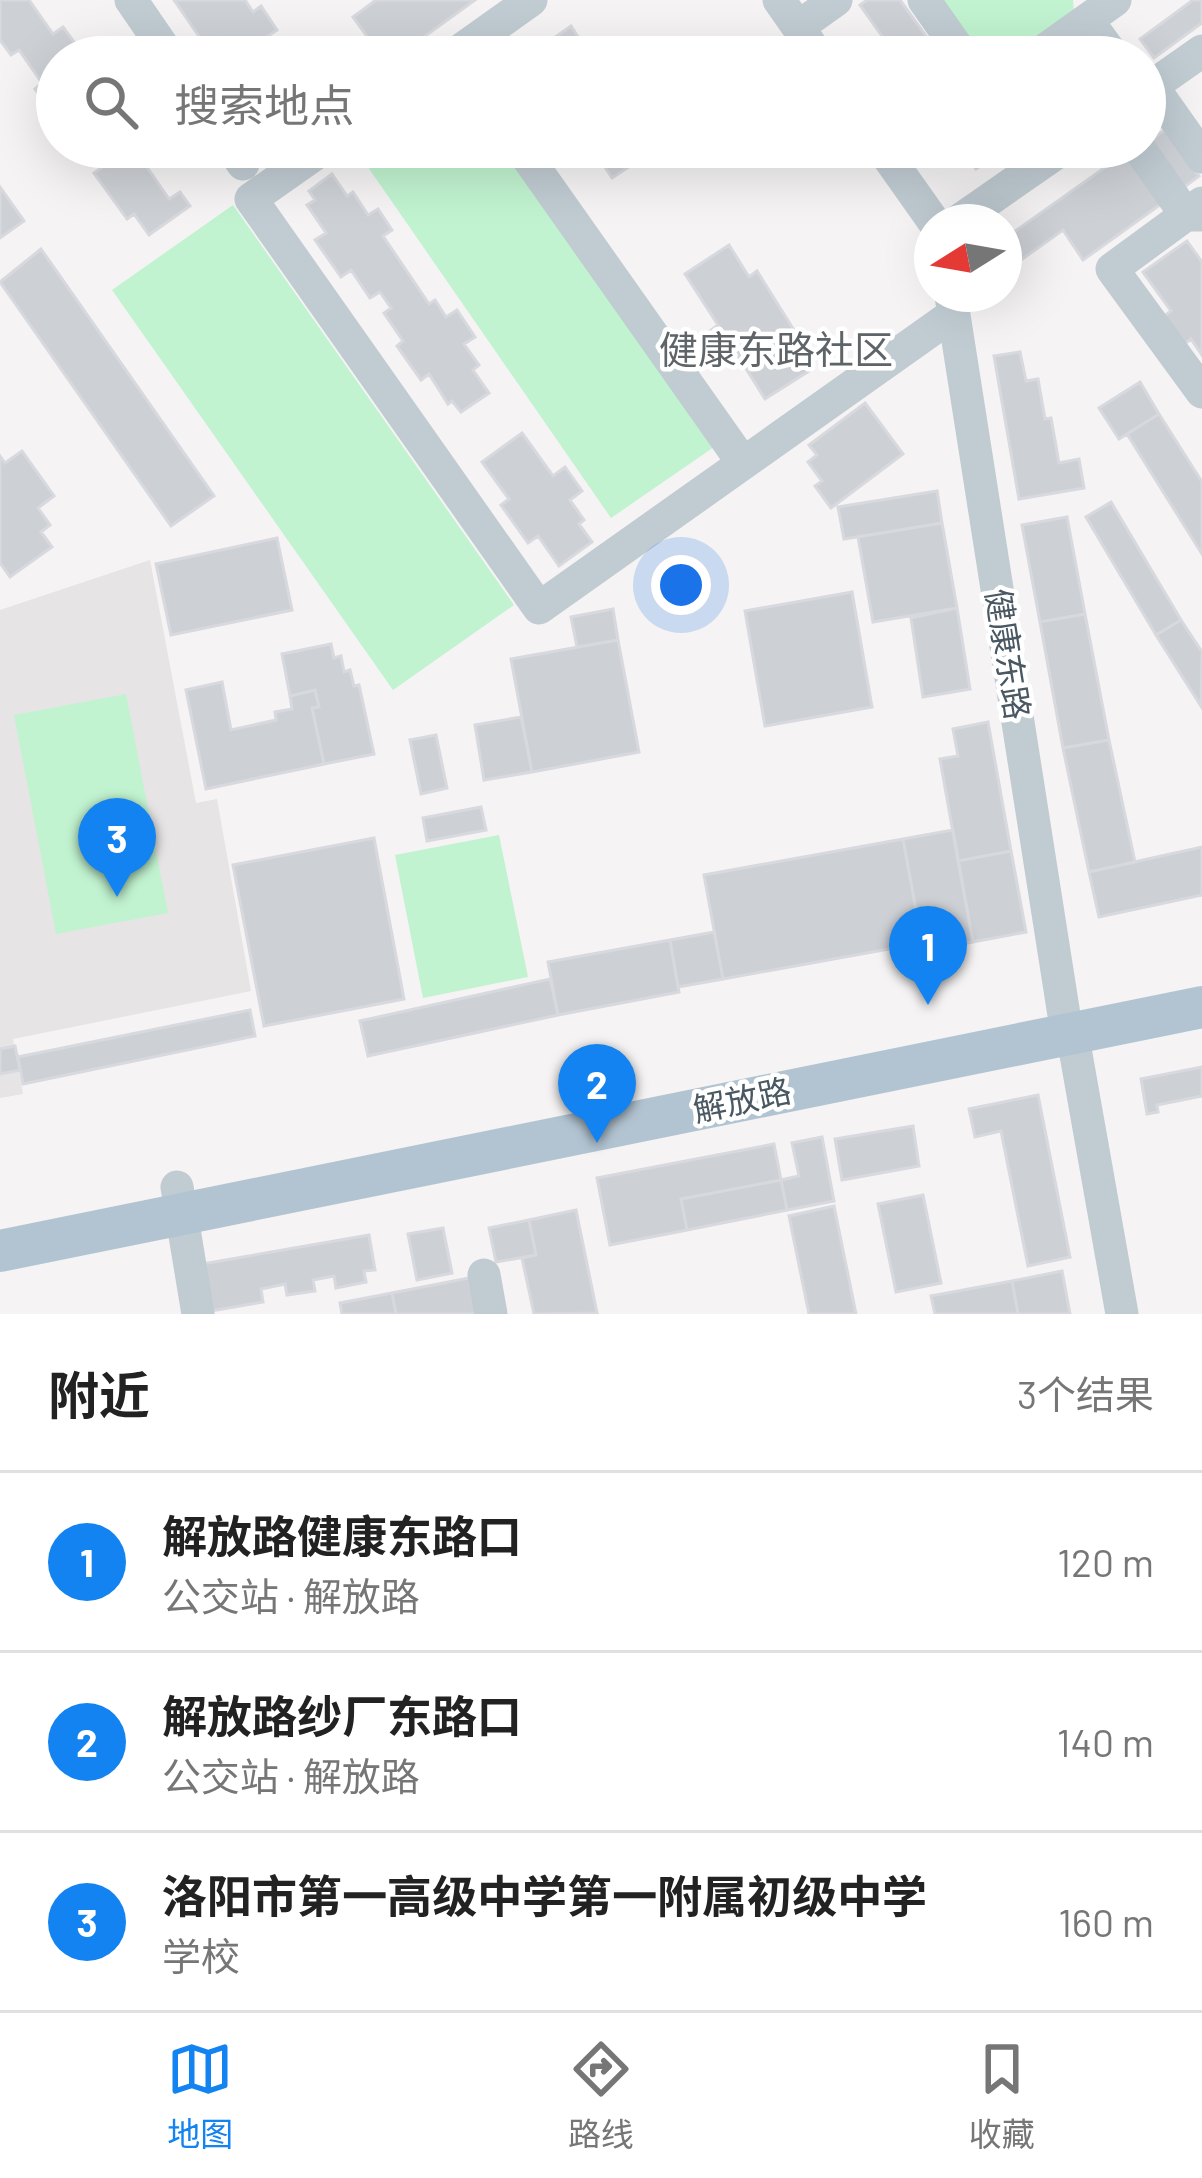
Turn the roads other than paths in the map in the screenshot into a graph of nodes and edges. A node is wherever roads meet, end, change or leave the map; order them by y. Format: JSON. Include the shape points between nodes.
{"nodes":[{"id":1,"x":131,"y":0,"type":"edge"},
{"id":2,"x":532,"y":0,"type":"edge"},
{"id":3,"x":836,"y":0,"type":"edge"},
{"id":4,"x":923,"y":0,"type":"edge"},
{"id":5,"x":1097,"y":8,"type":"edge"},
{"id":6,"x":788,"y":14,"type":"edge"},
{"id":7,"x":156,"y":36,"type":"edge"},
{"id":8,"x":482,"y":36,"type":"edge"},
{"id":9,"x":949,"y":36,"type":"edge"},
{"id":10,"x":1062,"y":36,"type":"edge"},
{"id":11,"x":1202,"y":51,"type":"edge"},
{"id":12,"x":1166,"y":76,"type":"edge"},
{"id":13,"x":1166,"y":110,"type":"edge"},
{"id":14,"x":1202,"y":157,"type":"edge"},
{"id":15,"x":296,"y":168,"type":"edge"},
{"id":16,"x":535,"y":168,"type":"edge"},
{"id":17,"x":896,"y":168,"type":"edge"},
{"id":18,"x":1034,"y":168,"type":"edge"},
{"id":19,"x":1157,"y":168,"type":"edge"},
{"id":20,"x":921,"y":204,"type":"edge"},
{"id":21,"x":983,"y":204,"type":"edge"},
{"id":22,"x":1197,"y":211,"type":"edge"},
{"id":23,"x":942,"y":312,"type":"edge"},
{"id":24,"x":954,"y":312,"type":"edge"},
{"id":25,"x":1202,"y":392,"type":"edge"},
{"id":26,"x":743,"y":463,"type":"junction"},
{"id":27,"x":1202,"y":986,"type":"edge"},
{"id":28,"x":1202,"y":1006,"type":"edge"},
{"id":29,"x":1065,"y":1027,"type":"junction"},
{"id":30,"x":179,"y":1201,"type":"junction"},
{"id":31,"x":0,"y":1221,"type":"edge"},
{"id":32,"x":0,"y":1251,"type":"edge"},
{"id":33,"x":484,"y":1276,"type":"dead end"},
{"id":34,"x":198,"y":1314,"type":"edge"},
{"id":35,"x":491,"y":1314,"type":"edge"},
{"id":36,"x":1112,"y":1314,"type":"edge"},
{"id":37,"x":1122,"y":1314,"type":"edge"}],
"edges":[{"from":1,"to":7,"type":"street"},
{"from":2,"to":8,"type":"street"},
{"from":3,"to":6,"type":"street"},
{"from":4,"to":9,"type":"street"},
{"from":5,"to":10,"type":"street"},
{"from":11,"to":12,"type":"street"},
{"from":13,"to":14,"type":"street"},
{"from":15,"to":26,"type":"street","via":[[251,200],[539,608]]},
{"from":16,"to":26,"type":"street"},
{"from":17,"to":20,"type":"street"},
{"from":18,"to":21,"type":"street"},
{"from":19,"to":22,"type":"street"},
{"from":22,"to":25,"type":"street","via":[[1112,268]]},
{"from":23,"to":26,"type":"street"},
{"from":24,"to":29,"type":"street","name":"健康东路"},
{"from":27,"to":29,"type":"main road","name":"解放路"},
{"from":28,"to":29,"type":"main road","name":"解放路"},
{"from":29,"to":30,"type":"main road","name":"解放路"},
{"from":29,"to":36,"type":"street","name":"健康东路"},
{"from":29,"to":37,"type":"street","name":"健康东路"},
{"from":30,"to":31,"type":"main road","name":"解放路"},
{"from":30,"to":32,"type":"main road","name":"解放路"},
{"from":30,"to":34,"type":"street"},
{"from":33,"to":35,"type":"street"}]}
